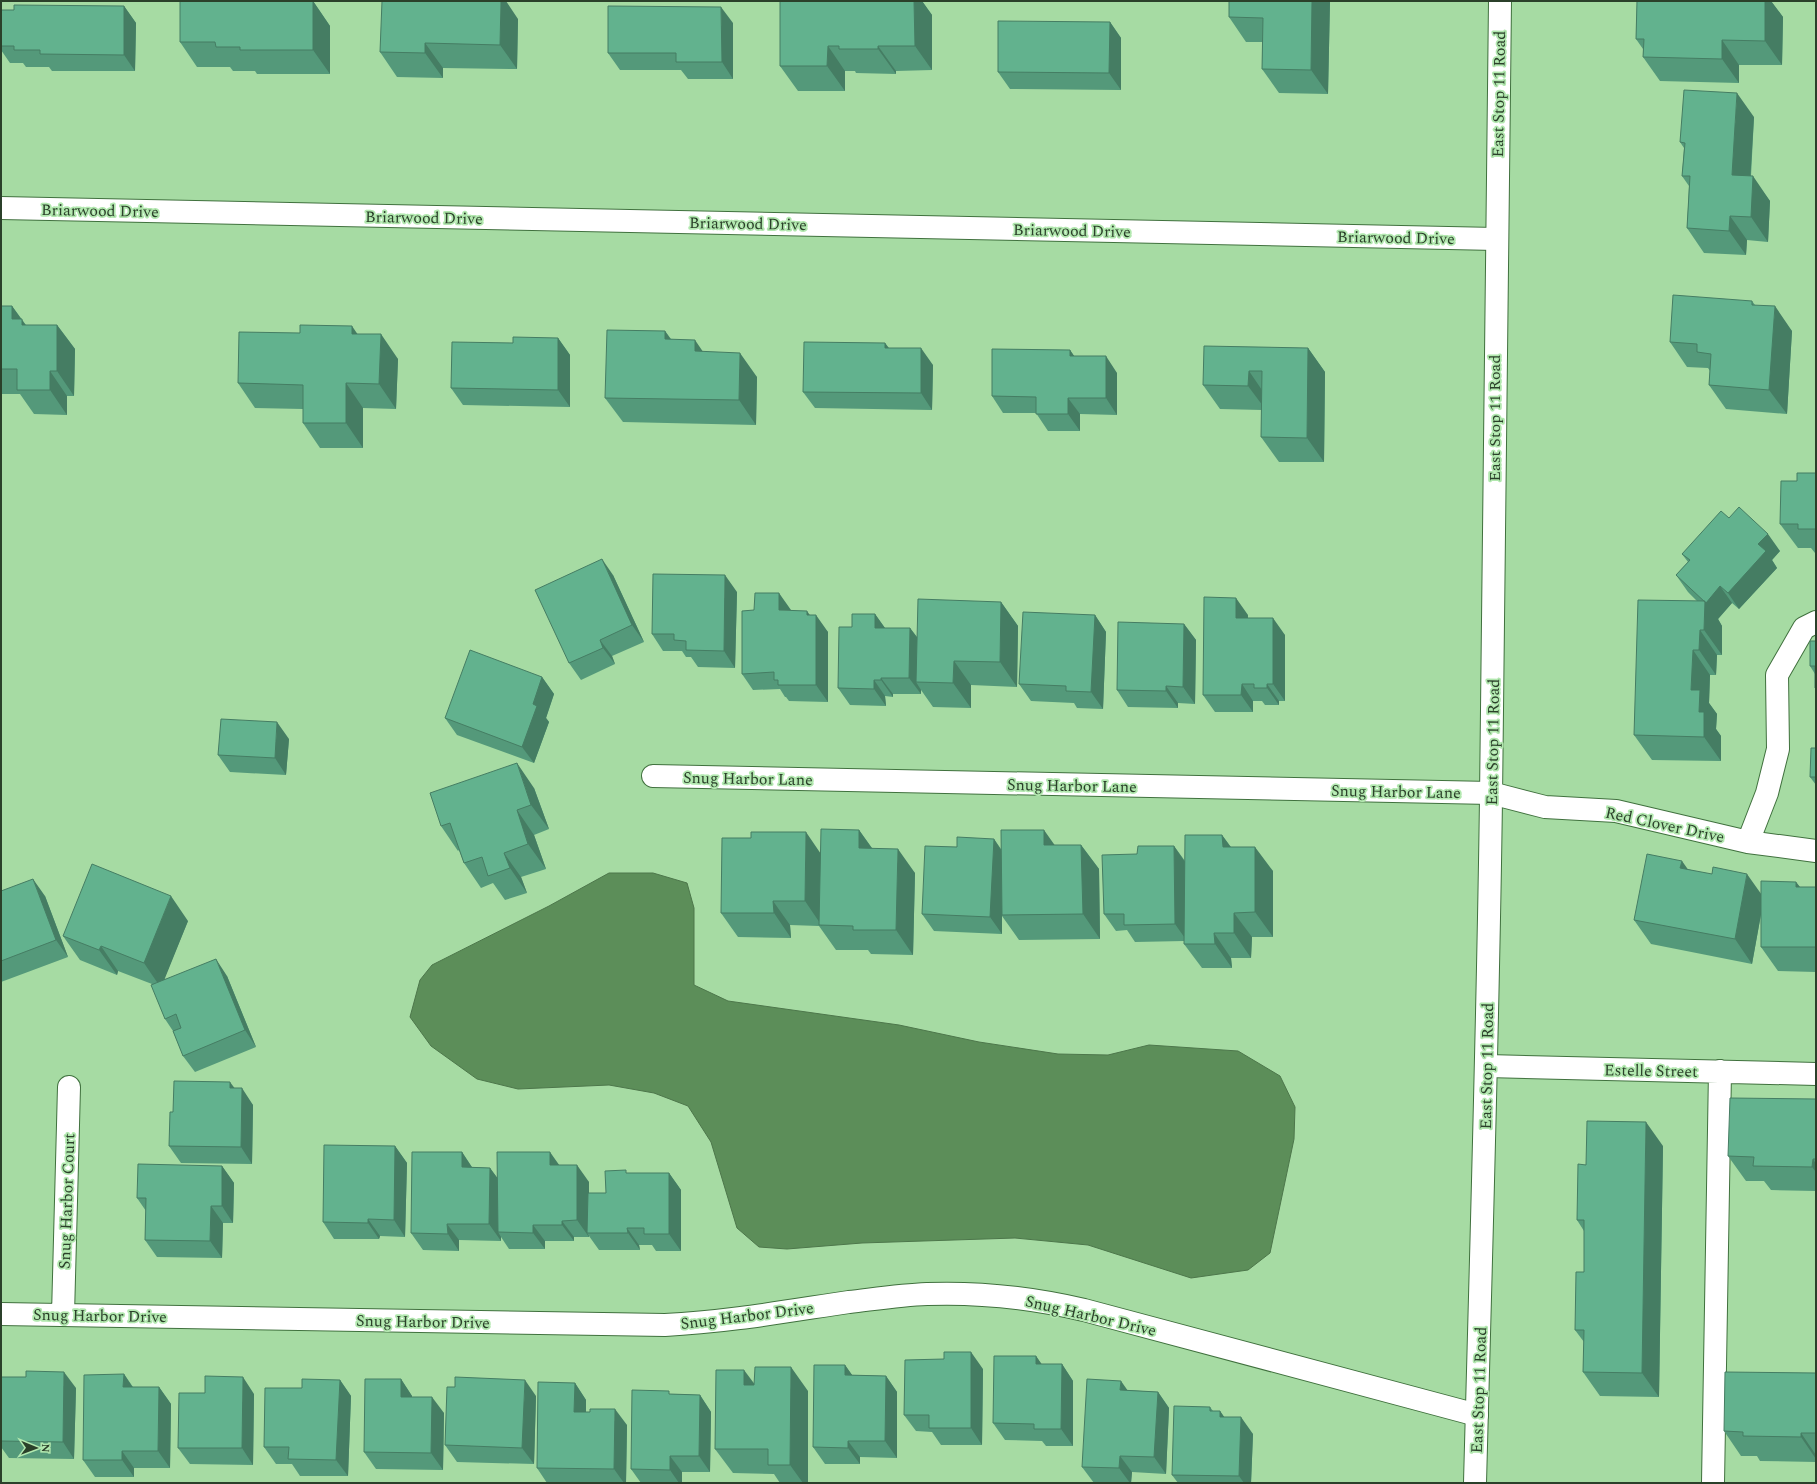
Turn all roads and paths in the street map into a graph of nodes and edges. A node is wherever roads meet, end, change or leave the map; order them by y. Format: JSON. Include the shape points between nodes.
{"nodes":[{"id":1,"x":1500,"y":1,"type":"edge"},
{"id":2,"x":1,"y":208,"type":"edge"},
{"id":3,"x":1496,"y":239,"type":"junction"},
{"id":4,"x":1816,"y":622,"type":"edge"},
{"id":5,"x":653,"y":776,"type":"dead end"},
{"id":6,"x":1491,"y":793,"type":"junction"},
{"id":7,"x":1748,"y":842,"type":"junction"},
{"id":8,"x":1816,"y":851,"type":"edge"},
{"id":9,"x":1487,"y":1066,"type":"junction"},
{"id":10,"x":1720,"y":1072,"type":"junction"},
{"id":11,"x":1816,"y":1074,"type":"edge"},
{"id":12,"x":70,"y":1087,"type":"dead end"},
{"id":13,"x":1,"y":1314,"type":"edge"},
{"id":14,"x":63,"y":1314,"type":"junction"},
{"id":15,"x":1477,"y":1415,"type":"junction"},
{"id":16,"x":1475,"y":1483,"type":"edge"},
{"id":17,"x":1713,"y":1483,"type":"edge"}],
"edges":[{"from":1,"to":3,"type":"street","name":"East Stop 11 Road"},
{"from":2,"to":3,"type":"street","name":"Briarwood Drive"},
{"from":3,"to":6,"type":"street","name":"East Stop 11 Road"},
{"from":4,"to":7,"type":"street","via":[[1804,628],[1777,675],[1778,749],[1767,793]]},
{"from":5,"to":6,"type":"street","name":"Snug Harbor Lane"},
{"from":6,"to":7,"type":"street","name":"Red Clover Drive","via":[[1545,807],[1616,811]]},
{"from":6,"to":9,"type":"street","name":"East Stop 11 Road"},
{"from":7,"to":8,"type":"street","name":"Red Clover Drive"},
{"from":9,"to":10,"type":"street","name":"Estelle Street"},
{"from":9,"to":15,"type":"street","name":"East Stop 11 Road"},
{"from":10,"to":11,"type":"street","name":"Estelle Street"},
{"from":10,"to":17,"type":"street"},
{"from":12,"to":14,"type":"street","name":"Snug Harbor Court"},
{"from":13,"to":14,"type":"street","name":"Snug Harbor Drive"},
{"from":14,"to":15,"type":"street","name":"Snug Harbor Drive","via":[[665,1325],[894,1296],[981,1294],[1051,1302],[1084,1310]]},
{"from":15,"to":16,"type":"street","name":"East Stop 11 Road"}]}
